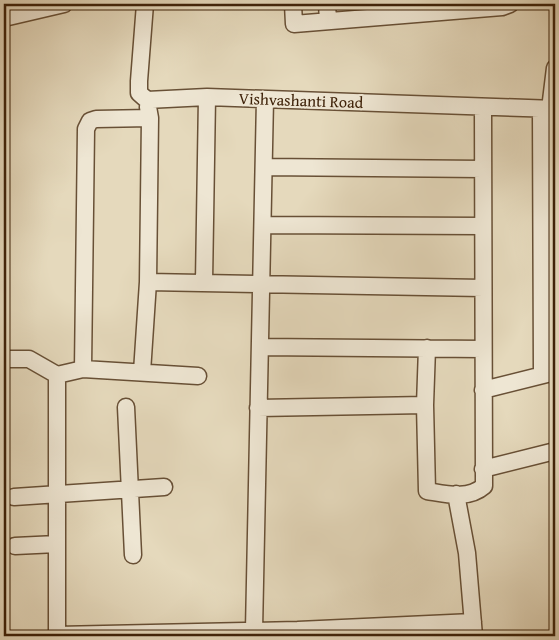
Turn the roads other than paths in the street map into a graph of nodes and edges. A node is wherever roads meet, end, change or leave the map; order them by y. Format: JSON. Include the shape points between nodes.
{"nodes":[{"id":1,"x":64,"y":4,"type":"edge"},
{"id":2,"x":145,"y":4,"type":"edge"},
{"id":3,"x":294,"y":4,"type":"edge"},
{"id":4,"x":327,"y":4,"type":"edge"},
{"id":5,"x":510,"y":4,"type":"edge"},
{"id":6,"x":386,"y":10,"type":"edge"},
{"id":7,"x":4,"y":18,"type":"edge"},
{"id":8,"x":328,"y":21,"type":"junction"},
{"id":9,"x":555,"y":68,"type":"edge"},
{"id":10,"x":208,"y":97,"type":"junction"},
{"id":11,"x":265,"y":99,"type":"junction"},
{"id":12,"x":147,"y":100,"type":"junction"},
{"id":13,"x":483,"y":106,"type":"junction"},
{"id":14,"x":549,"y":109,"type":"edge"},
{"id":15,"x":150,"y":118,"type":"junction"},
{"id":16,"x":264,"y":167,"type":"junction"},
{"id":17,"x":483,"y":169,"type":"junction"},
{"id":18,"x":263,"y":225,"type":"junction"},
{"id":19,"x":483,"y":226,"type":"junction"},
{"id":20,"x":148,"y":282,"type":"junction"},
{"id":21,"x":204,"y":282,"type":"junction"},
{"id":22,"x":262,"y":283,"type":"junction"},
{"id":23,"x":483,"y":288,"type":"junction"},
{"id":24,"x":260,"y":347,"type":"junction"},
{"id":25,"x":427,"y":348,"type":"junction"},
{"id":26,"x":483,"y":349,"type":"junction"},
{"id":27,"x":4,"y":360,"type":"edge"},
{"id":28,"x":83,"y":369,"type":"junction"},
{"id":29,"x":142,"y":372,"type":"junction"},
{"id":30,"x":549,"y":373,"type":"edge"},
{"id":31,"x":57,"y":375,"type":"junction"},
{"id":32,"x":198,"y":376,"type":"dead end"},
{"id":33,"x":483,"y":390,"type":"junction"},
{"id":34,"x":424,"y":405,"type":"junction"},
{"id":35,"x":126,"y":407,"type":"dead end"},
{"id":36,"x":258,"y":408,"type":"junction"},
{"id":37,"x":555,"y":451,"type":"edge"},
{"id":38,"x":483,"y":469,"type":"junction"},
{"id":39,"x":164,"y":487,"type":"dead end"},
{"id":40,"x":131,"y":490,"type":"junction"},
{"id":41,"x":456,"y":494,"type":"junction"},
{"id":42,"x":57,"y":496,"type":"junction"},
{"id":43,"x":14,"y":497,"type":"dead end"},
{"id":44,"x":57,"y":544,"type":"junction"},
{"id":45,"x":15,"y":546,"type":"dead end"},
{"id":46,"x":133,"y":555,"type":"dead end"},
{"id":47,"x":474,"y":629,"type":"edge"},
{"id":48,"x":254,"y":630,"type":"junction"},
{"id":49,"x":298,"y":633,"type":"edge"}],
"edges":[{"from":1,"to":7,"type":"street"},
{"from":2,"to":12,"type":"street","via":[[139,93]]},
{"from":3,"to":8,"type":"street","via":[[294,24]]},
{"from":4,"to":8,"type":"street"},
{"from":5,"to":6,"type":"street","via":[[502,7]]},
{"from":6,"to":8,"type":"street"},
{"from":9,"to":14,"type":"street"},
{"from":10,"to":11,"type":"street","name":"Vishvashanti Road"},
{"from":10,"to":12,"type":"street","name":"Vishvashanti Road"},
{"from":10,"to":21,"type":"street"},
{"from":11,"to":13,"type":"street","name":"Vishvashanti Road"},
{"from":11,"to":16,"type":"street"},
{"from":12,"to":15,"type":"street"},
{"from":13,"to":14,"type":"street","name":"Vishvashanti Road"},
{"from":13,"to":17,"type":"street"},
{"from":14,"to":30,"type":"street"},
{"from":15,"to":20,"type":"street"},
{"from":15,"to":28,"type":"street","via":[[96,119],[90,121],[86,129]]},
{"from":16,"to":17,"type":"street"},
{"from":16,"to":18,"type":"street"},
{"from":17,"to":19,"type":"street"},
{"from":18,"to":19,"type":"street"},
{"from":18,"to":22,"type":"street"},
{"from":19,"to":23,"type":"street"},
{"from":20,"to":21,"type":"street"},
{"from":20,"to":29,"type":"street"},
{"from":21,"to":22,"type":"street"},
{"from":22,"to":23,"type":"street"},
{"from":22,"to":24,"type":"street"},
{"from":23,"to":26,"type":"street"},
{"from":24,"to":25,"type":"street"},
{"from":24,"to":36,"type":"street"},
{"from":25,"to":26,"type":"street"},
{"from":25,"to":34,"type":"street"},
{"from":26,"to":33,"type":"street"},
{"from":27,"to":31,"type":"street","via":[[28,359]]},
{"from":28,"to":29,"type":"street"},
{"from":28,"to":31,"type":"street"},
{"from":29,"to":32,"type":"street"},
{"from":30,"to":33,"type":"street"},
{"from":31,"to":42,"type":"street"},
{"from":33,"to":38,"type":"street"},
{"from":34,"to":36,"type":"street"},
{"from":34,"to":41,"type":"street","via":[[426,490]]},
{"from":35,"to":40,"type":"street"},
{"from":36,"to":48,"type":"street"},
{"from":37,"to":38,"type":"street"},
{"from":38,"to":41,"type":"street","via":[[484,486],[475,494]]},
{"from":39,"to":40,"type":"street"},
{"from":40,"to":42,"type":"street"},
{"from":40,"to":46,"type":"street"},
{"from":41,"to":47,"type":"street","via":[[467,553]]},
{"from":42,"to":43,"type":"street"},
{"from":42,"to":44,"type":"street"},
{"from":44,"to":45,"type":"street"},
{"from":44,"to":48,"type":"street","via":[[57,635]]},
{"from":47,"to":49,"type":"street"},
{"from":48,"to":49,"type":"street"}]}
